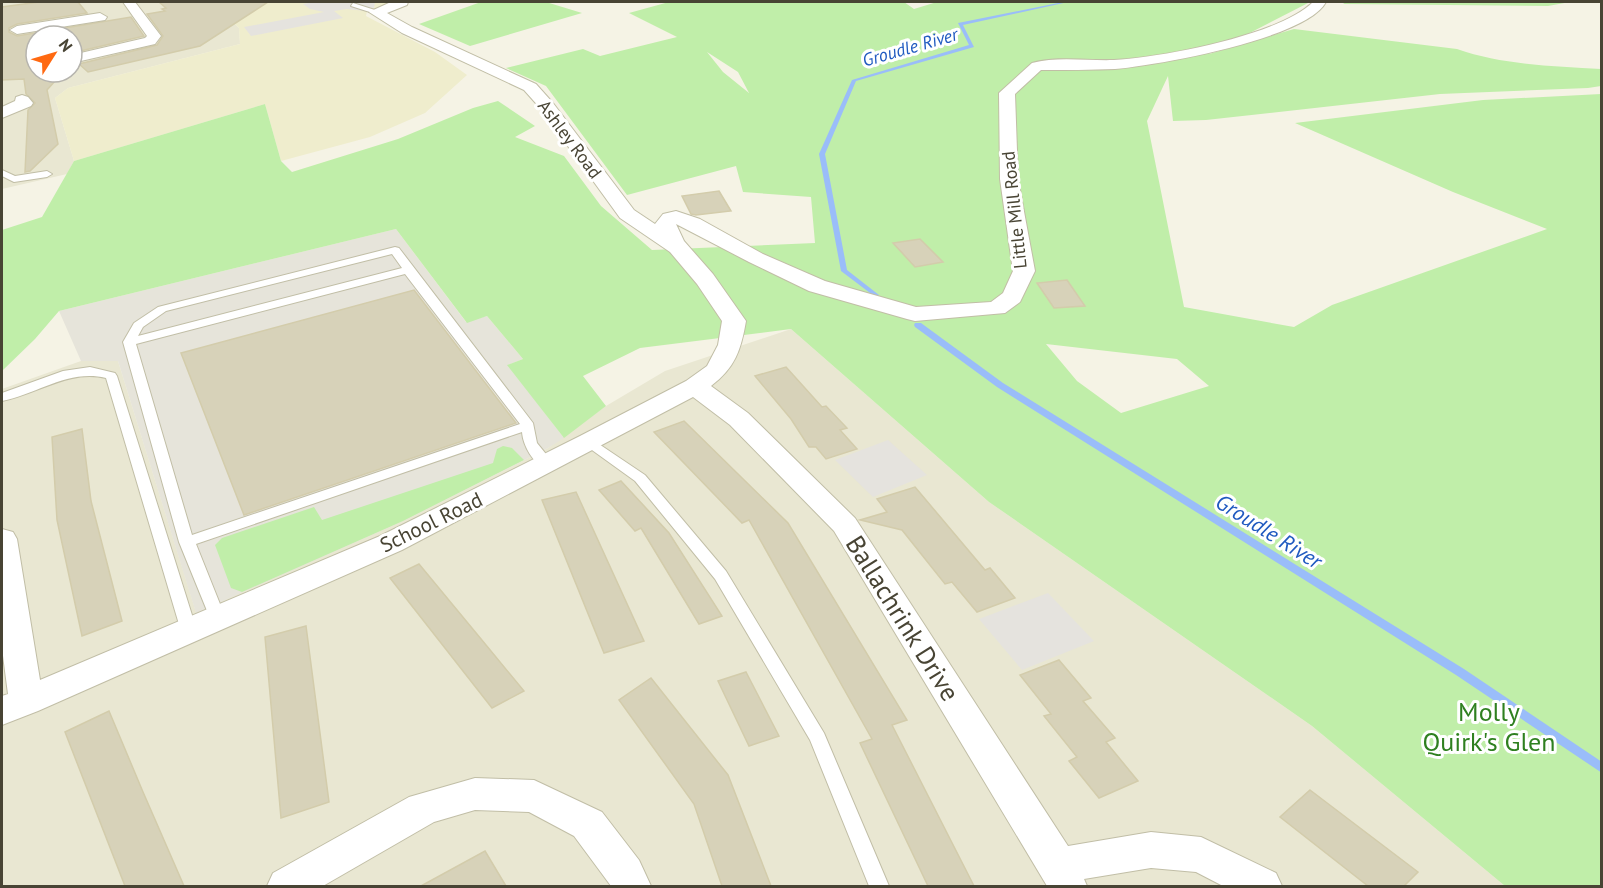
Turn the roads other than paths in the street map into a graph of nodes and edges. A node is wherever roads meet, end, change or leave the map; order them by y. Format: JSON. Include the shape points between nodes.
{"nodes":[{"id":1,"x":88,"y":2,"type":"edge"},
{"id":2,"x":402,"y":2,"type":"edge"},
{"id":3,"x":1320,"y":2,"type":"edge"},
{"id":4,"x":353,"y":4,"type":"dead end"},
{"id":5,"x":133,"y":6,"type":"edge"},
{"id":6,"x":376,"y":12,"type":"junction"},
{"id":7,"x":100,"y":17,"type":"junction"},
{"id":8,"x":17,"y":30,"type":"dead end"},
{"id":9,"x":84,"y":56,"type":"edge"},
{"id":10,"x":28,"y":102,"type":"dead end"},
{"id":11,"x":2,"y":113,"type":"edge"},
{"id":12,"x":2,"y":173,"type":"edge"},
{"id":13,"x":47,"y":174,"type":"dead end"},
{"id":14,"x":678,"y":247,"type":"junction"},
{"id":15,"x":408,"y":270,"type":"junction"},
{"id":16,"x":129,"y":342,"type":"junction"},
{"id":17,"x":695,"y":386,"type":"junction"},
{"id":18,"x":2,"y":397,"type":"edge"},
{"id":19,"x":528,"y":426,"type":"junction"},
{"id":20,"x":590,"y":442,"type":"junction"},
{"id":21,"x":547,"y":464,"type":"junction"},
{"id":22,"x":2,"y":539,"type":"edge"},
{"id":23,"x":187,"y":542,"type":"junction"},
{"id":24,"x":218,"y":619,"type":"junction"},
{"id":25,"x":189,"y":631,"type":"junction"},
{"id":26,"x":14,"y":706,"type":"edge"},
{"id":27,"x":1062,"y":876,"type":"edge"},
{"id":28,"x":287,"y":886,"type":"edge"},
{"id":29,"x":631,"y":886,"type":"edge"},
{"id":30,"x":879,"y":886,"type":"edge"},
{"id":31,"x":1262,"y":886,"type":"edge"}],
"edges":[{"from":1,"to":7,"type":"street"},
{"from":2,"to":6,"type":"street"},
{"from":3,"to":14,"type":"street","name":"Little Mill Road","via":[[1294,21],[1249,38],[1189,53],[1116,63],[1038,66],[1006,93],[1009,179],[1024,271],[1012,297],[997,308],[915,314],[872,303],[817,286],[693,223],[670,218],[665,222],[666,228]]},
{"from":4,"to":6,"type":"lane"},
{"from":5,"to":7,"type":"street"},
{"from":5,"to":9,"type":"street","via":[[154,36],[150,41]]},
{"from":6,"to":14,"type":"street","name":"Ashley Road","via":[[530,87],[627,214]]},
{"from":7,"to":8,"type":"street"},
{"from":10,"to":11,"type":"street"},
{"from":12,"to":13,"type":"lane","via":[[14,179]]},
{"from":14,"to":17,"type":"street","name":"School Road","via":[[734,321],[730,345],[717,370]]},
{"from":15,"to":16,"type":"lane"},
{"from":15,"to":16,"type":"lane","via":[[395,250],[162,309],[138,325]]},
{"from":15,"to":19,"type":"lane"},
{"from":16,"to":23,"type":"lane"},
{"from":17,"to":20,"type":"street","name":"School Road"},
{"from":17,"to":27,"type":"street","name":"Ballachrink Drive","via":[[739,419],[845,525]]},
{"from":18,"to":25,"type":"lane","via":[[67,374],[90,371],[111,376]]},
{"from":19,"to":21,"type":"lane","via":[[530,444]]},
{"from":19,"to":23,"type":"lane"},
{"from":20,"to":21,"type":"street","name":"School Road"},
{"from":20,"to":30,"type":"lane","via":[[640,478],[721,575],[818,738]]},
{"from":21,"to":24,"type":"street","name":"School Road","via":[[391,543]]},
{"from":22,"to":26,"type":"street"},
{"from":23,"to":24,"type":"lane"},
{"from":24,"to":25,"type":"street","name":"School Road"},
{"from":25,"to":26,"type":"street","name":"School Road"},
{"from":27,"to":31,"type":"street","via":[[1151,850],[1201,855]]},
{"from":28,"to":29,"type":"street","via":[[423,810],[475,794],[534,796],[588,824]]}]}
